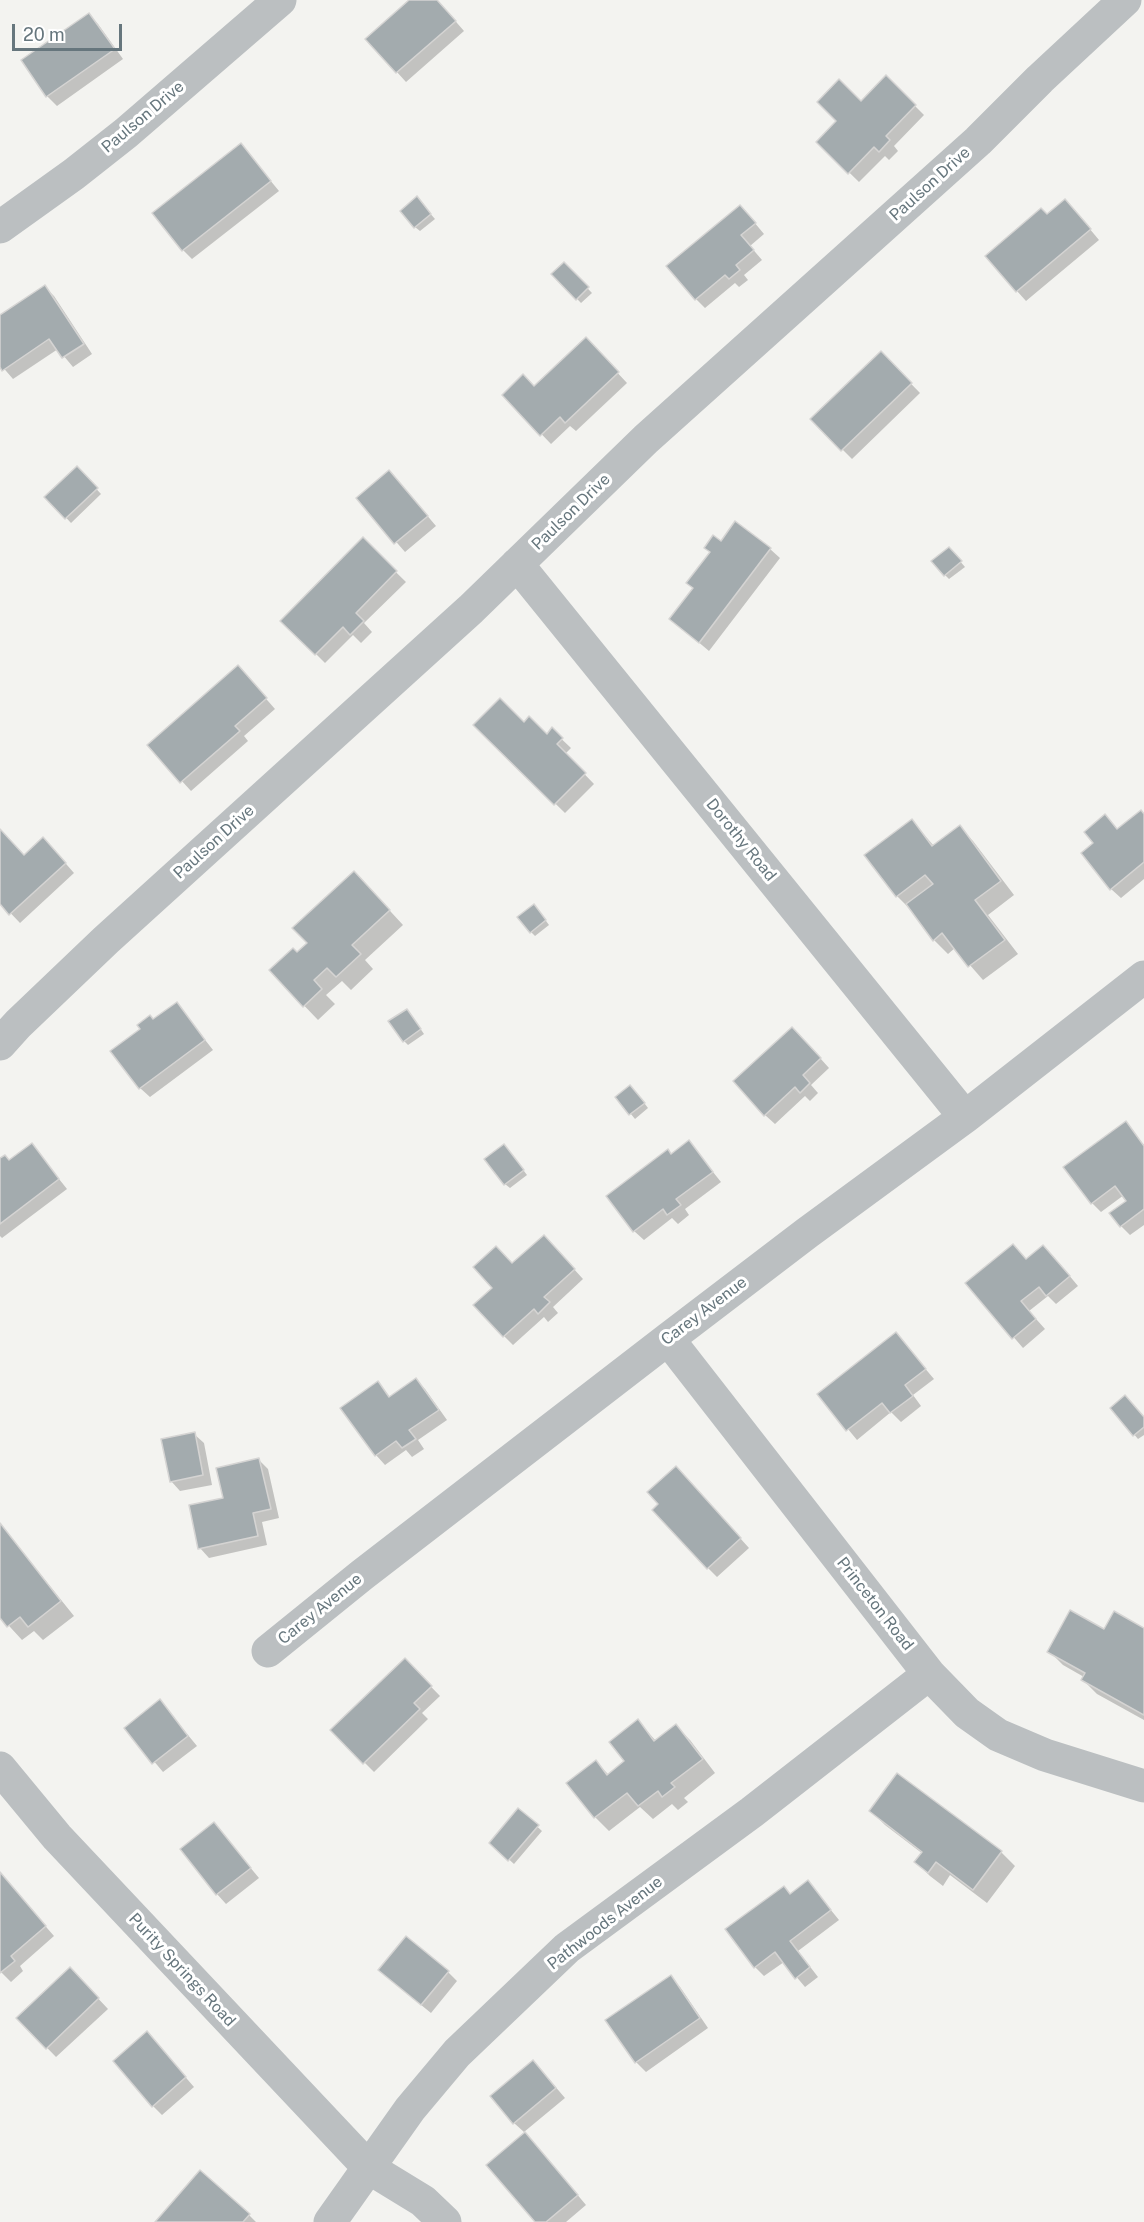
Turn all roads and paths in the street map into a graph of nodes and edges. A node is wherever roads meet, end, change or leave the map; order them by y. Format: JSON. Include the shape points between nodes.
{"nodes":[{"id":1,"x":280,"y":0,"type":"edge"},
{"id":2,"x":1125,"y":0,"type":"edge"},
{"id":3,"x":0,"y":227,"type":"edge"},
{"id":4,"x":518,"y":564,"type":"junction"},
{"id":5,"x":1144,"y":977,"type":"edge"},
{"id":6,"x":6,"y":1024,"type":"edge"},
{"id":7,"x":965,"y":1117,"type":"junction"},
{"id":8,"x":668,"y":1339,"type":"junction"},
{"id":9,"x":268,"y":1651,"type":"dead end"},
{"id":10,"x":929,"y":1674,"type":"junction"},
{"id":11,"x":0,"y":1768,"type":"edge"},
{"id":12,"x":1144,"y":1786,"type":"edge"},
{"id":13,"x":369,"y":2168,"type":"junction"},
{"id":14,"x":330,"y":2222,"type":"edge"},
{"id":15,"x":445,"y":2222,"type":"edge"}],
"edges":[{"from":1,"to":3,"type":"street","name":"Paulson Drive","via":[[126,133]]},
{"from":2,"to":4,"type":"street","name":"Paulson Drive","via":[[978,141],[646,439]]},
{"from":4,"to":6,"type":"street","name":"Paulson Drive","via":[[106,940]]},
{"from":4,"to":7,"type":"street","name":"Dorothy Road"},
{"from":5,"to":7,"type":"street","name":"Carey Avenue"},
{"from":7,"to":8,"type":"street","name":"Carey Avenue"},
{"from":8,"to":9,"type":"street","name":"Carey Avenue"},
{"from":8,"to":10,"type":"street","name":"Princeton Road"},
{"from":10,"to":12,"type":"street","name":"Princeton Road","via":[[967,1713],[998,1735],[1045,1755]]},
{"from":10,"to":13,"type":"street","name":"Pathwoods Avenue","via":[[752,1812],[567,1948],[457,2053],[410,2109]]},
{"from":11,"to":13,"type":"street","name":"Purity Springs Road","via":[[57,1837]]},
{"from":13,"to":14,"type":"street","name":"Pathwoods Avenue"},
{"from":13,"to":15,"type":"street","name":"Purity Springs Road","via":[[423,2200]]}]}
